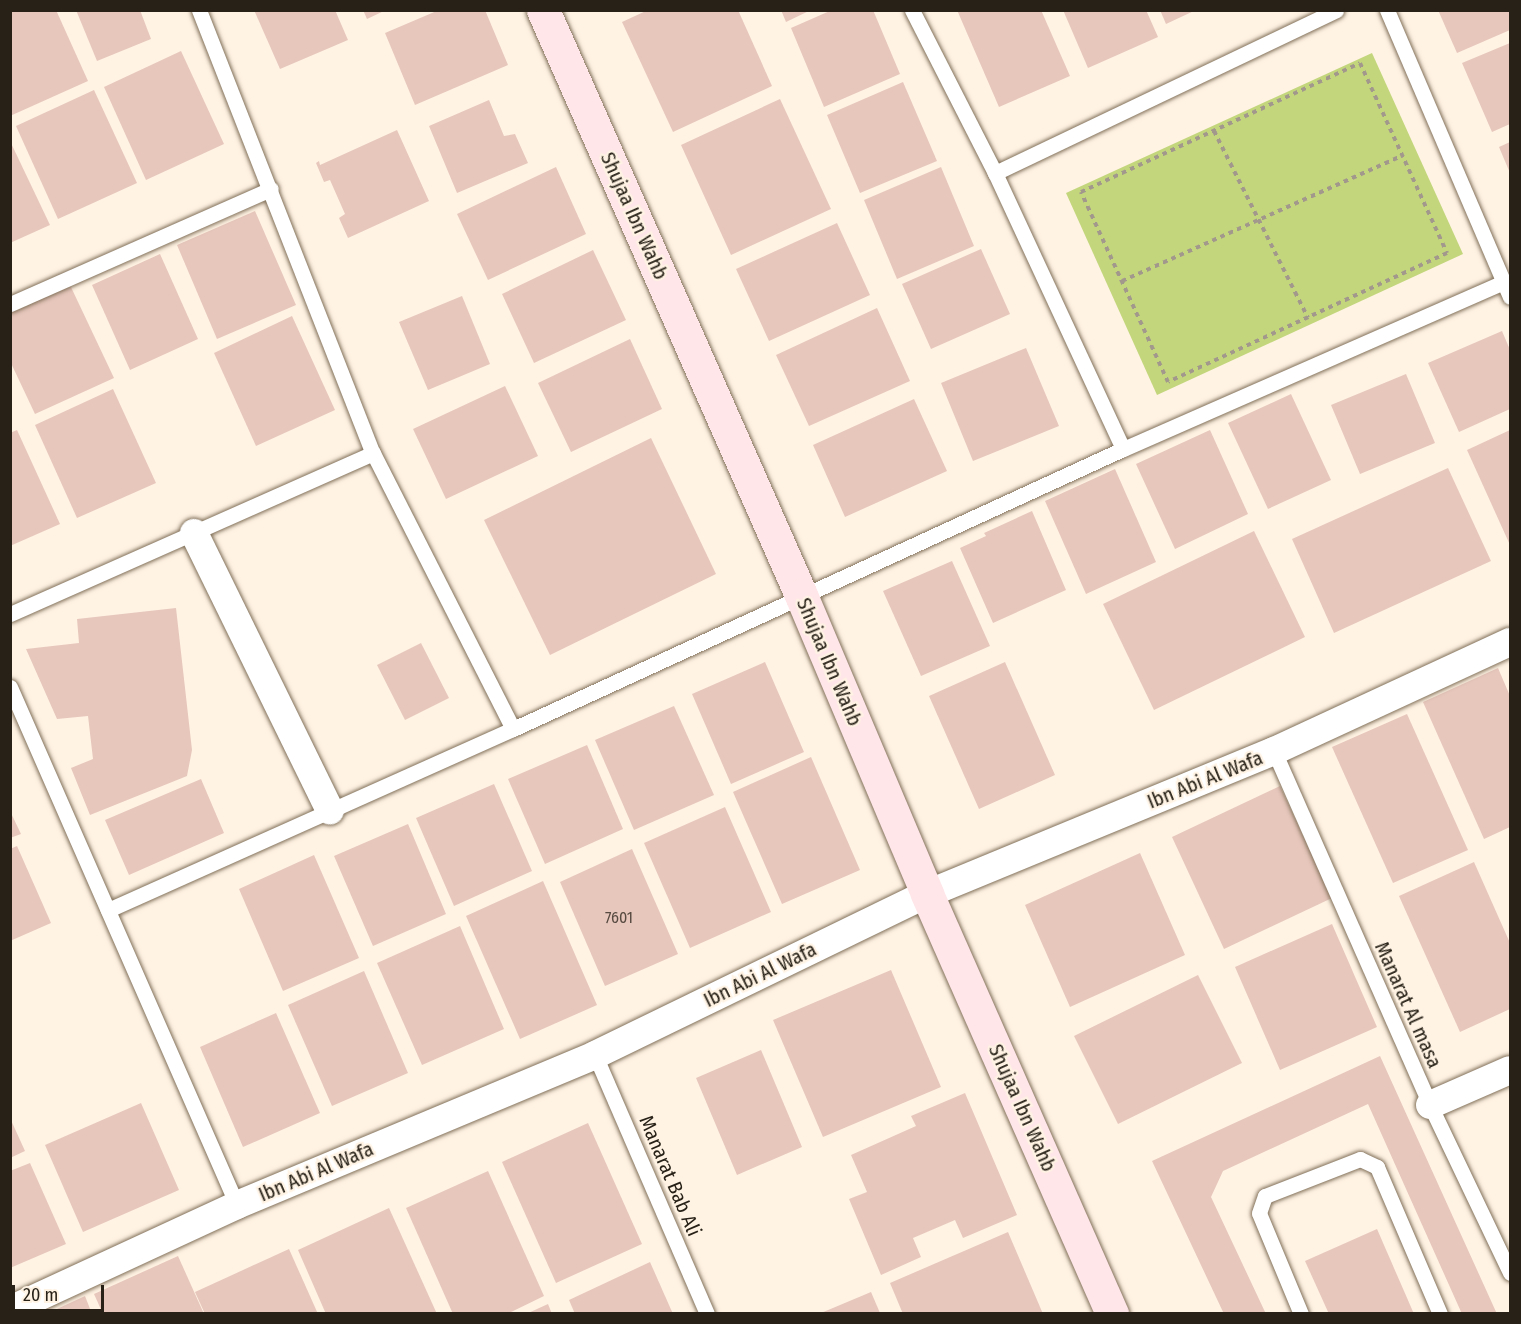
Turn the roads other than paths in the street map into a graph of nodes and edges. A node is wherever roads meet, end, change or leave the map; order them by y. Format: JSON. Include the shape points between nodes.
{"nodes":[{"id":1,"x":199,"y":10,"type":"edge"},
{"id":2,"x":543,"y":10,"type":"edge"},
{"id":3,"x":912,"y":10,"type":"edge"},
{"id":4,"x":1336,"y":10,"type":"edge"},
{"id":5,"x":1387,"y":10,"type":"edge"},
{"id":6,"x":995,"y":173,"type":"junction"},
{"id":7,"x":271,"y":189,"type":"junction"},
{"id":8,"x":1504,"y":282,"type":"junction"},
{"id":9,"x":1510,"y":297,"type":"edge"},
{"id":10,"x":10,"y":304,"type":"edge"},
{"id":11,"x":1123,"y":449,"type":"junction"},
{"id":12,"x":373,"y":453,"type":"junction"},
{"id":13,"x":194,"y":533,"type":"junction"},
{"id":14,"x":801,"y":595,"type":"junction"},
{"id":15,"x":10,"y":614,"type":"edge"},
{"id":16,"x":1510,"y":642,"type":"edge"},
{"id":17,"x":10,"y":687,"type":"edge"},
{"id":18,"x":513,"y":729,"type":"junction"},
{"id":19,"x":1274,"y":751,"type":"junction"},
{"id":20,"x":330,"y":811,"type":"junction"},
{"id":21,"x":927,"y":894,"type":"junction"},
{"id":22,"x":108,"y":910,"type":"junction"},
{"id":23,"x":595,"y":1055,"type":"junction"},
{"id":24,"x":1510,"y":1070,"type":"edge"},
{"id":25,"x":1430,"y":1105,"type":"junction"},
{"id":26,"x":237,"y":1204,"type":"junction"},
{"id":27,"x":1510,"y":1274,"type":"edge"},
{"id":28,"x":10,"y":1310,"type":"edge"},
{"id":29,"x":707,"y":1314,"type":"edge"},
{"id":30,"x":1112,"y":1314,"type":"edge"},
{"id":31,"x":1300,"y":1314,"type":"edge"},
{"id":32,"x":1440,"y":1314,"type":"edge"}],
"edges":[{"from":1,"to":7,"type":"lane"},
{"from":2,"to":14,"type":"street","name":"Shujaa Ibn Wahb"},
{"from":3,"to":6,"type":"lane"},
{"from":4,"to":6,"type":"lane"},
{"from":5,"to":8,"type":"lane"},
{"from":6,"to":11,"type":"lane"},
{"from":7,"to":10,"type":"lane"},
{"from":7,"to":12,"type":"lane"},
{"from":8,"to":9,"type":"lane"},
{"from":8,"to":11,"type":"lane"},
{"from":11,"to":14,"type":"lane"},
{"from":12,"to":13,"type":"lane"},
{"from":12,"to":18,"type":"lane"},
{"from":13,"to":15,"type":"lane"},
{"from":13,"to":20,"type":"street"},
{"from":14,"to":18,"type":"lane"},
{"from":14,"to":21,"type":"street","name":"Shujaa Ibn Wahb"},
{"from":16,"to":19,"type":"street","name":"Ibn Abi Al Wafa"},
{"from":17,"to":22,"type":"lane"},
{"from":18,"to":20,"type":"lane"},
{"from":19,"to":21,"type":"street","name":"Ibn Abi Al Wafa"},
{"from":19,"to":25,"type":"lane","name":"Manarat Al masa"},
{"from":20,"to":22,"type":"lane"},
{"from":21,"to":23,"type":"street","name":"Ibn Abi Al Wafa"},
{"from":21,"to":30,"type":"street","name":"Shujaa Ibn Wahb"},
{"from":22,"to":26,"type":"lane"},
{"from":23,"to":26,"type":"street","name":"Ibn Abi Al Wafa"},
{"from":23,"to":29,"type":"lane","name":"Manarat Bab Ali"},
{"from":24,"to":25,"type":"street"},
{"from":25,"to":27,"type":"lane","name":"Manarat Al masa"},
{"from":26,"to":28,"type":"street","name":"Ibn Abi Al Wafa"},
{"from":31,"to":32,"type":"lane","via":[[1260,1213],[1265,1196],[1360,1159],[1377,1167]]}]}
